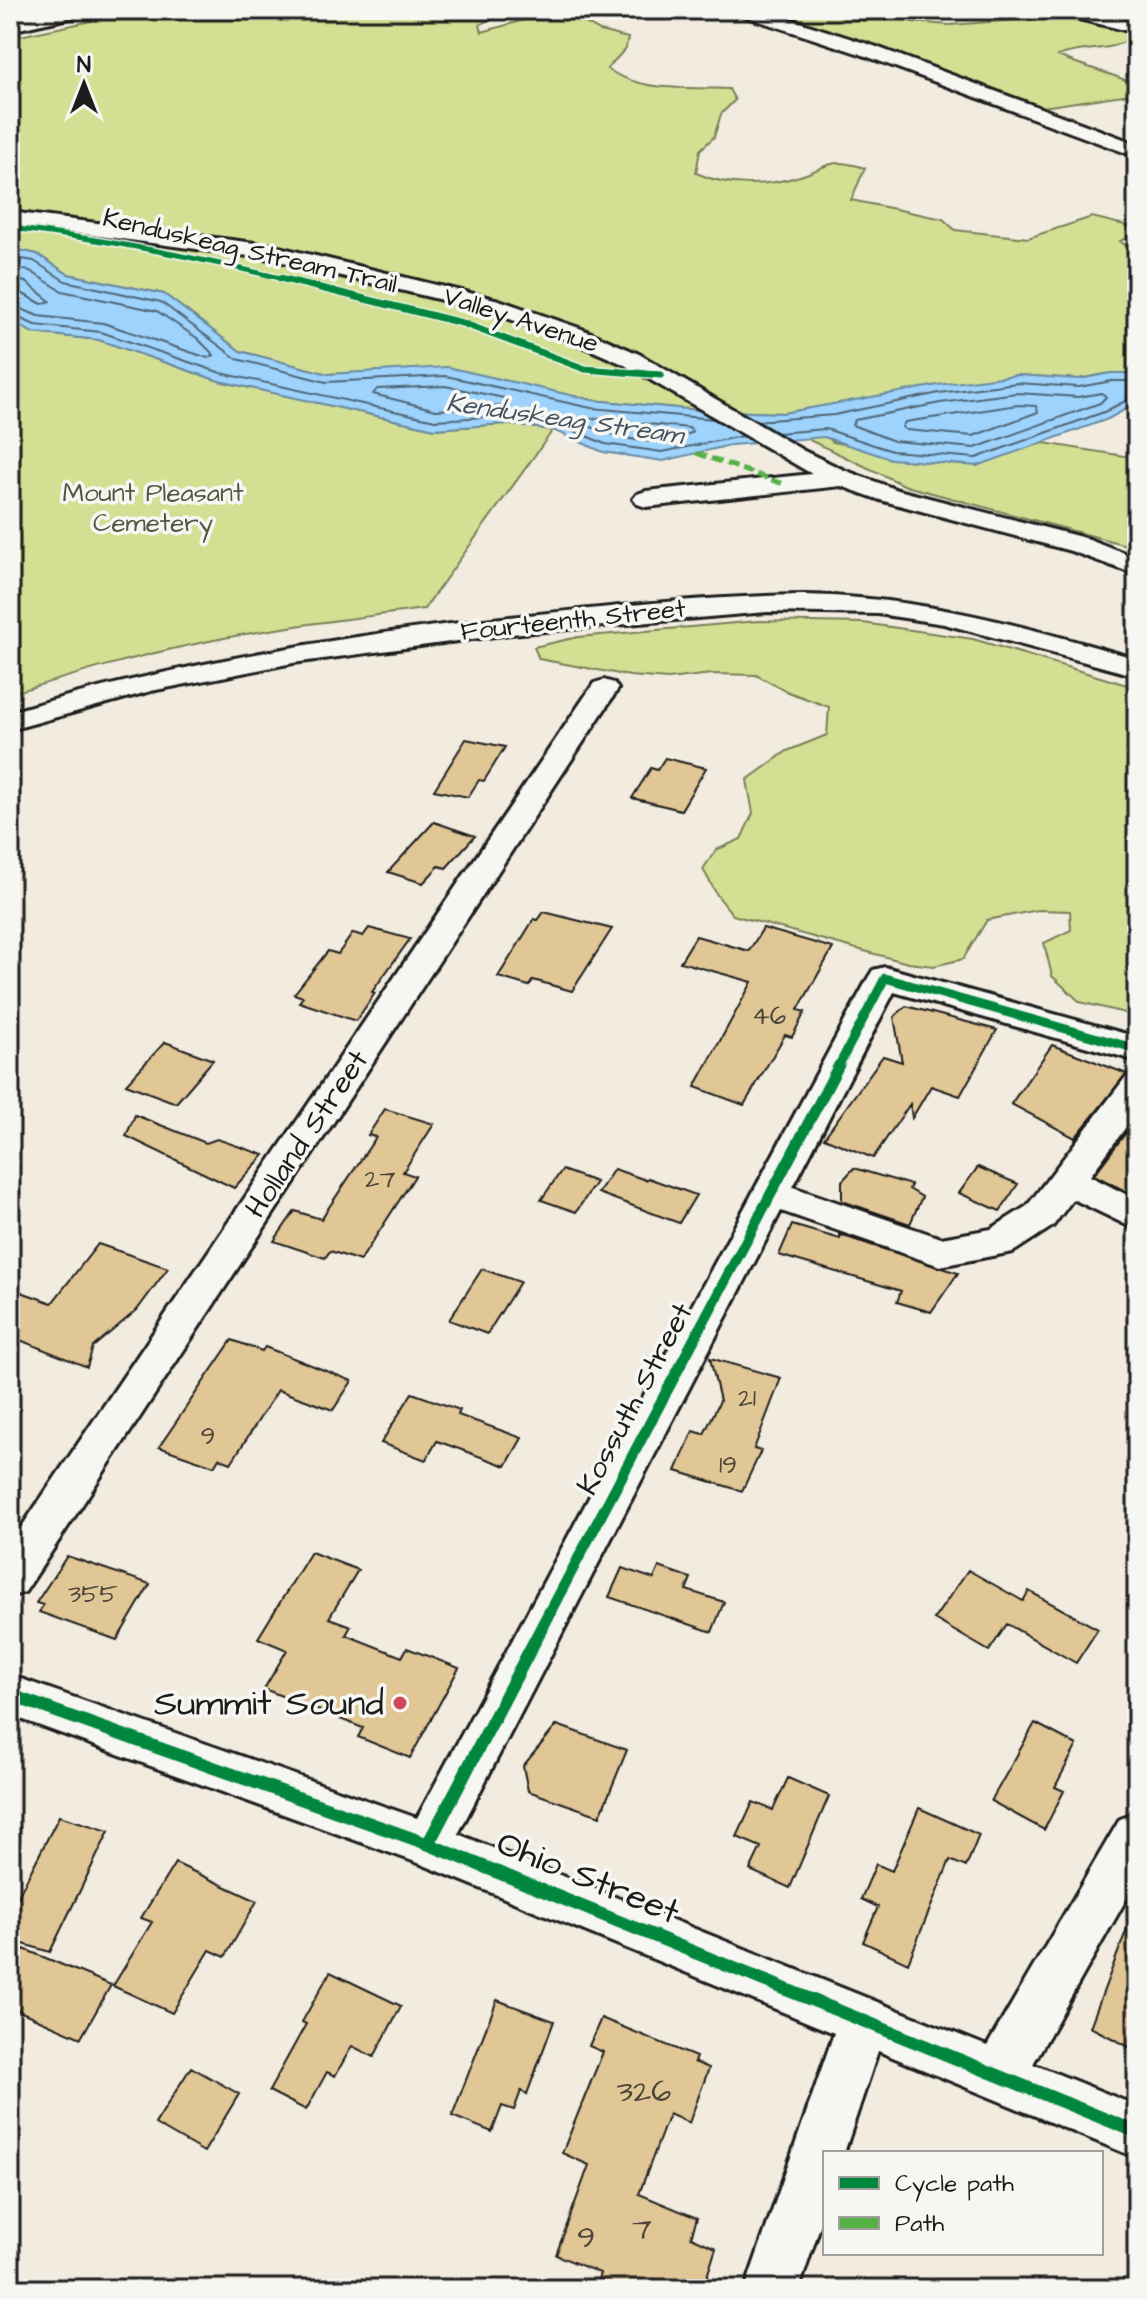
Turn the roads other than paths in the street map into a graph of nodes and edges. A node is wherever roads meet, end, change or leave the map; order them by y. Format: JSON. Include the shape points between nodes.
{"nodes":[{"id":1,"x":27,"y":10,"type":"edge"},
{"id":2,"x":75,"y":10,"type":"edge"},
{"id":3,"x":744,"y":10,"type":"edge"},
{"id":4,"x":1064,"y":10,"type":"edge"},
{"id":5,"x":10,"y":14,"type":"edge"},
{"id":6,"x":10,"y":24,"type":"edge"},
{"id":7,"x":1137,"y":28,"type":"edge"},
{"id":8,"x":1137,"y":133,"type":"edge"},
{"id":9,"x":1105,"y":140,"type":"junction"},
{"id":10,"x":1137,"y":151,"type":"edge"},
{"id":11,"x":10,"y":218,"type":"edge"},
{"id":12,"x":846,"y":478,"type":"junction"},
{"id":13,"x":646,"y":499,"type":"dead end"},
{"id":14,"x":1137,"y":567,"type":"edge"},
{"id":15,"x":1137,"y":668,"type":"edge"},
{"id":16,"x":604,"y":689,"type":"dead end"},
{"id":17,"x":10,"y":721,"type":"edge"},
{"id":18,"x":1137,"y":1049,"type":"edge"},
{"id":19,"x":1137,"y":1087,"type":"edge"},
{"id":20,"x":1068,"y":1181,"type":"junction"},
{"id":21,"x":770,"y":1193,"type":"junction"},
{"id":22,"x":1137,"y":1216,"type":"edge"},
{"id":23,"x":10,"y":1579,"type":"edge"},
{"id":24,"x":10,"y":1695,"type":"edge"},
{"id":25,"x":1137,"y":1835,"type":"edge"},
{"id":26,"x":428,"y":1844,"type":"junction"},
{"id":27,"x":864,"y":2019,"type":"junction"},
{"id":28,"x":998,"y":2076,"type":"junction"},
{"id":29,"x":1137,"y":2132,"type":"edge"},
{"id":30,"x":772,"y":2289,"type":"edge"}],
"edges":[{"from":1,"to":5,"type":"highway"},
{"from":2,"to":6,"type":"highway"},
{"from":3,"to":9,"type":"street","via":[[867,50]]},
{"from":4,"to":7,"type":"street"},
{"from":8,"to":9,"type":"street"},
{"from":9,"to":10,"type":"street"},
{"from":11,"to":12,"type":"street","name":"Valley Avenue","via":[[270,252],[491,305],[631,359],[795,456]]},
{"from":12,"to":13,"type":"street"},
{"from":12,"to":14,"type":"street","name":"Valley Avenue","via":[[889,495],[1080,545]]},
{"from":15,"to":17,"type":"street","name":"Fourteenth Street","via":[[983,624],[880,606],[810,602],[665,610],[358,644],[177,677]]},
{"from":16,"to":23,"type":"street","name":"Holland Street"},
{"from":18,"to":21,"type":"street","name":"Kossuth Street","via":[[885,978]]},
{"from":19,"to":20,"type":"street"},
{"from":20,"to":21,"type":"street","via":[[1040,1216],[1000,1242],[940,1252]]},
{"from":20,"to":22,"type":"street"},
{"from":21,"to":26,"type":"street","name":"Kossuth Street"},
{"from":24,"to":26,"type":"street","name":"Ohio Street"},
{"from":25,"to":28,"type":"street"},
{"from":26,"to":27,"type":"street","name":"Ohio Street"},
{"from":27,"to":28,"type":"street","name":"Ohio Street"},
{"from":27,"to":30,"type":"street"},
{"from":28,"to":29,"type":"street","name":"Ohio Street"}]}
